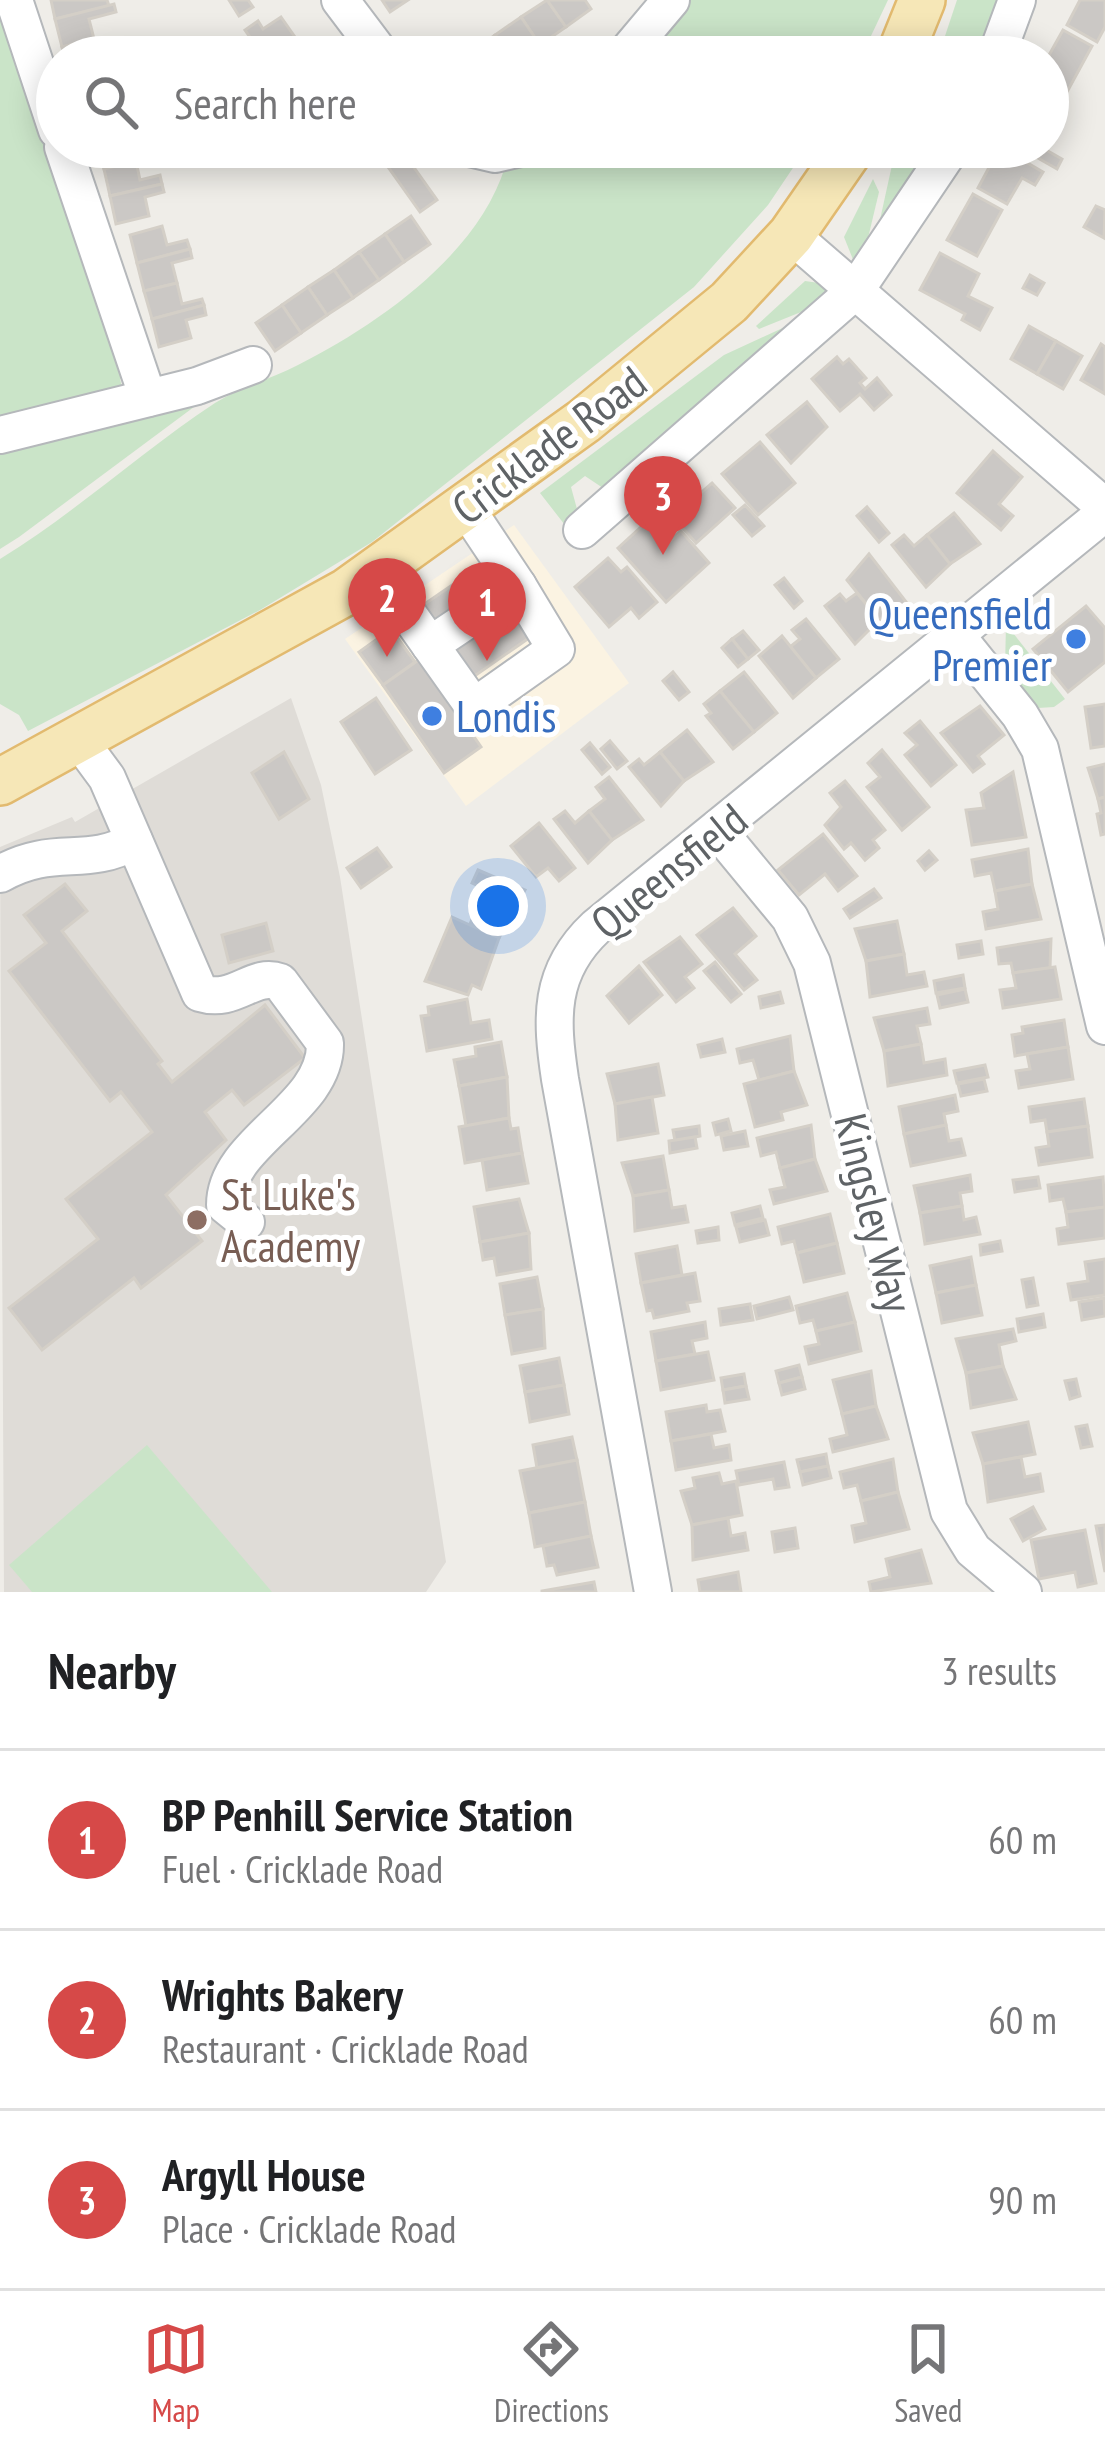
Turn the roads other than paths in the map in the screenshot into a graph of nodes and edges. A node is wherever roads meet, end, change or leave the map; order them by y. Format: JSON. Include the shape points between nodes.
{"nodes":[{"id":1,"x":14,"y":0,"type":"edge"},
{"id":2,"x":340,"y":0,"type":"edge"},
{"id":3,"x":671,"y":0,"type":"edge"},
{"id":4,"x":922,"y":0,"type":"edge"},
{"id":5,"x":1017,"y":0,"type":"edge"},
{"id":6,"x":367,"y":36,"type":"edge"},
{"id":7,"x":641,"y":36,"type":"edge"},
{"id":8,"x":907,"y":36,"type":"edge"},
{"id":9,"x":1004,"y":36,"type":"edge"},
{"id":10,"x":36,"y":67,"type":"edge"},
{"id":11,"x":70,"y":168,"type":"edge"},
{"id":12,"x":837,"y":168,"type":"edge"},
{"id":13,"x":938,"y":168,"type":"edge"},
{"id":14,"x":791,"y":235,"type":"junction"},
{"id":15,"x":855,"y":291,"type":"junction"},
{"id":16,"x":254,"y":364,"type":"dead end"},
{"id":17,"x":148,"y":398,"type":"junction"},
{"id":18,"x":0,"y":435,"type":"edge"},
{"id":19,"x":466,"y":508,"type":"junction"},
{"id":20,"x":1105,"y":510,"type":"edge"},
{"id":21,"x":589,"y":512,"type":"dead end"},
{"id":22,"x":377,"y":570,"type":"junction"},
{"id":23,"x":518,"y":586,"type":"junction"},
{"id":24,"x":955,"y":634,"type":"junction"},
{"id":25,"x":430,"y":645,"type":"junction"},
{"id":26,"x":80,"y":740,"type":"junction"},
{"id":27,"x":0,"y":782,"type":"edge"},
{"id":28,"x":719,"y":832,"type":"junction"},
{"id":29,"x":134,"y":841,"type":"junction"},
{"id":30,"x":0,"y":874,"type":"edge"},
{"id":31,"x":1105,"y":1026,"type":"edge"},
{"id":32,"x":246,"y":1222,"type":"dead end"},
{"id":33,"x":653,"y":1592,"type":"edge"},
{"id":34,"x":1023,"y":1592,"type":"edge"}],
"edges":[{"from":1,"to":10,"type":"street"},
{"from":2,"to":6,"type":"street"},
{"from":3,"to":7,"type":"street"},
{"from":4,"to":8,"type":"main road"},
{"from":5,"to":9,"type":"street"},
{"from":11,"to":17,"type":"street"},
{"from":12,"to":14,"type":"main road","name":"Cricklade Road"},
{"from":13,"to":15,"type":"street","name":"Cricklade Road"},
{"from":14,"to":15,"type":"street","name":"Queensfield"},
{"from":14,"to":19,"type":"main road","name":"Cricklade Road","via":[[684,342]]},
{"from":15,"to":20,"type":"street","name":"Queensfield"},
{"from":15,"to":21,"type":"street","name":"Cricklade Road"},
{"from":16,"to":17,"type":"street"},
{"from":17,"to":18,"type":"street"},
{"from":19,"to":22,"type":"main road","name":"Cricklade Road"},
{"from":19,"to":23,"type":"street"},
{"from":20,"to":24,"type":"street","name":"Queensfield"},
{"from":22,"to":25,"type":"street"},
{"from":22,"to":26,"type":"main road","name":"Cricklade Road"},
{"from":23,"to":25,"type":"street"},
{"from":23,"to":25,"type":"street","via":[[556,650],[474,707]]},
{"from":24,"to":28,"type":"street","name":"Queensfield"},
{"from":24,"to":31,"type":"street","via":[[1040,749]]},
{"from":26,"to":27,"type":"main road","name":"Cricklade Road"},
{"from":26,"to":29,"type":"street"},
{"from":28,"to":33,"type":"street","name":"Queensfield","via":[[579,943],[553,1000],[560,1079]]},
{"from":28,"to":34,"type":"street","name":"Kingsley Way","via":[[790,918],[812,963],[949,1511],[973,1550]]},
{"from":29,"to":30,"type":"street","via":[[102,855],[41,854]]},
{"from":29,"to":32,"type":"street","via":[[200,994],[216,998],[270,978],[326,1043],[299,1098],[225,1192],[225,1204]]}]}
